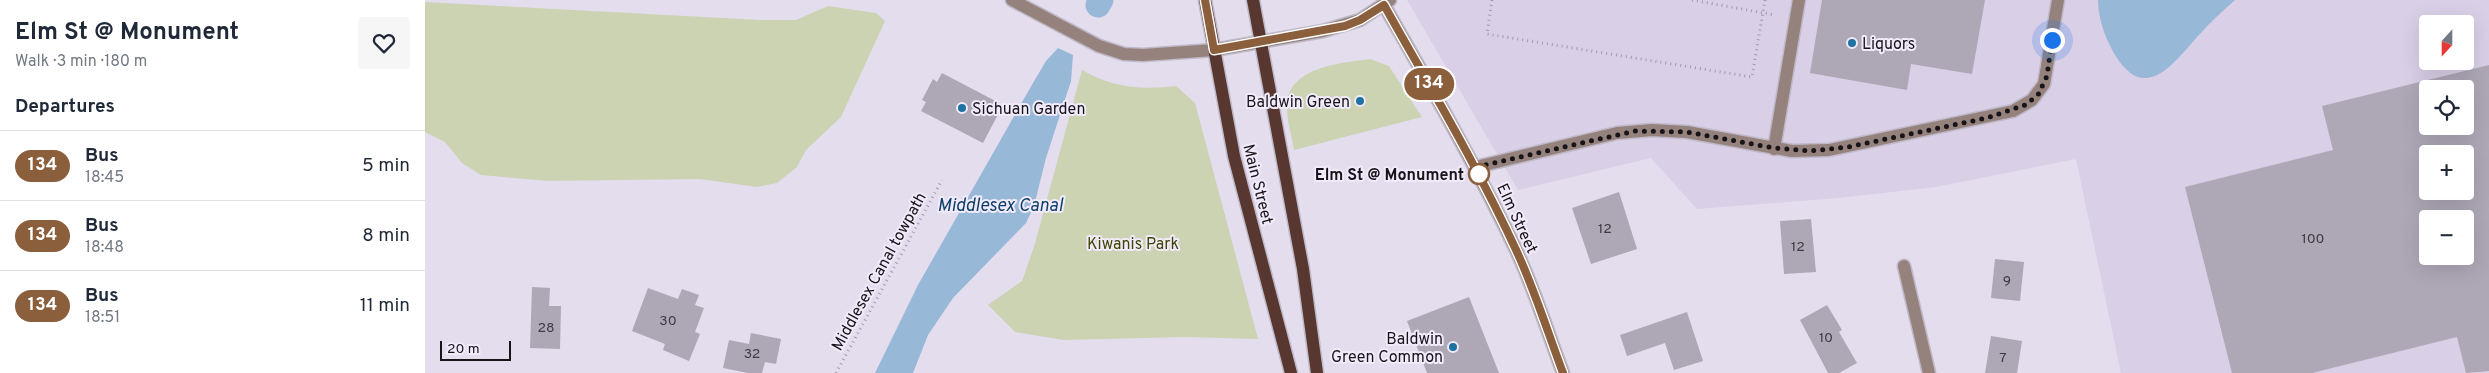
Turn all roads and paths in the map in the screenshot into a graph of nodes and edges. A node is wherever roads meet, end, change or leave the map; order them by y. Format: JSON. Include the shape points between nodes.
{"nodes":[{"id":1,"x":1012,"y":0,"type":"edge"},
{"id":2,"x":1205,"y":0,"type":"edge"},
{"id":3,"x":1253,"y":0,"type":"edge"},
{"id":4,"x":1492,"y":0,"type":"edge"},
{"id":5,"x":1692,"y":0,"type":"edge"},
{"id":6,"x":1765,"y":0,"type":"edge"},
{"id":7,"x":1799,"y":0,"type":"edge"},
{"id":8,"x":1387,"y":2,"type":"edge"},
{"id":9,"x":2057,"y":2,"type":"edge"},
{"id":10,"x":1762,"y":12,"type":"junction"},
{"id":11,"x":1775,"y":15,"type":"dead end"},
{"id":12,"x":1262,"y":42,"type":"junction"},
{"id":13,"x":1214,"y":50,"type":"junction"},
{"id":14,"x":1774,"y":148,"type":"junction"},
{"id":15,"x":1476,"y":167,"type":"junction"},
{"id":16,"x":942,"y":180,"type":"dead end"},
{"id":17,"x":1904,"y":266,"type":"dead end"},
{"id":18,"x":836,"y":373,"type":"edge"},
{"id":19,"x":1291,"y":373,"type":"edge"},
{"id":20,"x":1317,"y":373,"type":"edge"},
{"id":21,"x":1563,"y":373,"type":"edge"},
{"id":22,"x":1929,"y":373,"type":"edge"}],
"edges":[{"from":1,"to":13,"type":"street","name":"Elm Street","via":[[1099,46],[1124,54],[1161,55]]},
{"from":2,"to":13,"type":"main road","name":"Main Street"},
{"from":3,"to":12,"type":"main road","name":"Main Street"},
{"from":4,"to":10,"type":"path","via":[[1487,34],[1752,77]]},
{"from":5,"to":10,"type":"path"},
{"from":6,"to":10,"type":"path"},
{"from":7,"to":14,"type":"street"},
{"from":8,"to":12,"type":"street","name":"Elm Street","via":[[1345,26]]},
{"from":8,"to":15,"type":"street","name":"Elm Street"},
{"from":9,"to":14,"type":"street","via":[[2044,84],[2038,95],[2025,105],[1987,118],[1848,147],[1810,151]]},
{"from":10,"to":11,"type":"path"},
{"from":12,"to":13,"type":"street","name":"Elm Street"},
{"from":12,"to":20,"type":"main road","name":"Main Street","via":[[1303,269]]},
{"from":13,"to":19,"type":"main road","name":"Main Street","via":[[1234,156]]},
{"from":14,"to":15,"type":"street","via":[[1687,132],[1635,131]]},
{"from":15,"to":21,"type":"street","name":"Elm Street","via":[[1517,252]]},
{"from":16,"to":18,"type":"path","name":"Middlesex Canal towpath"},
{"from":17,"to":22,"type":"street"}]}
